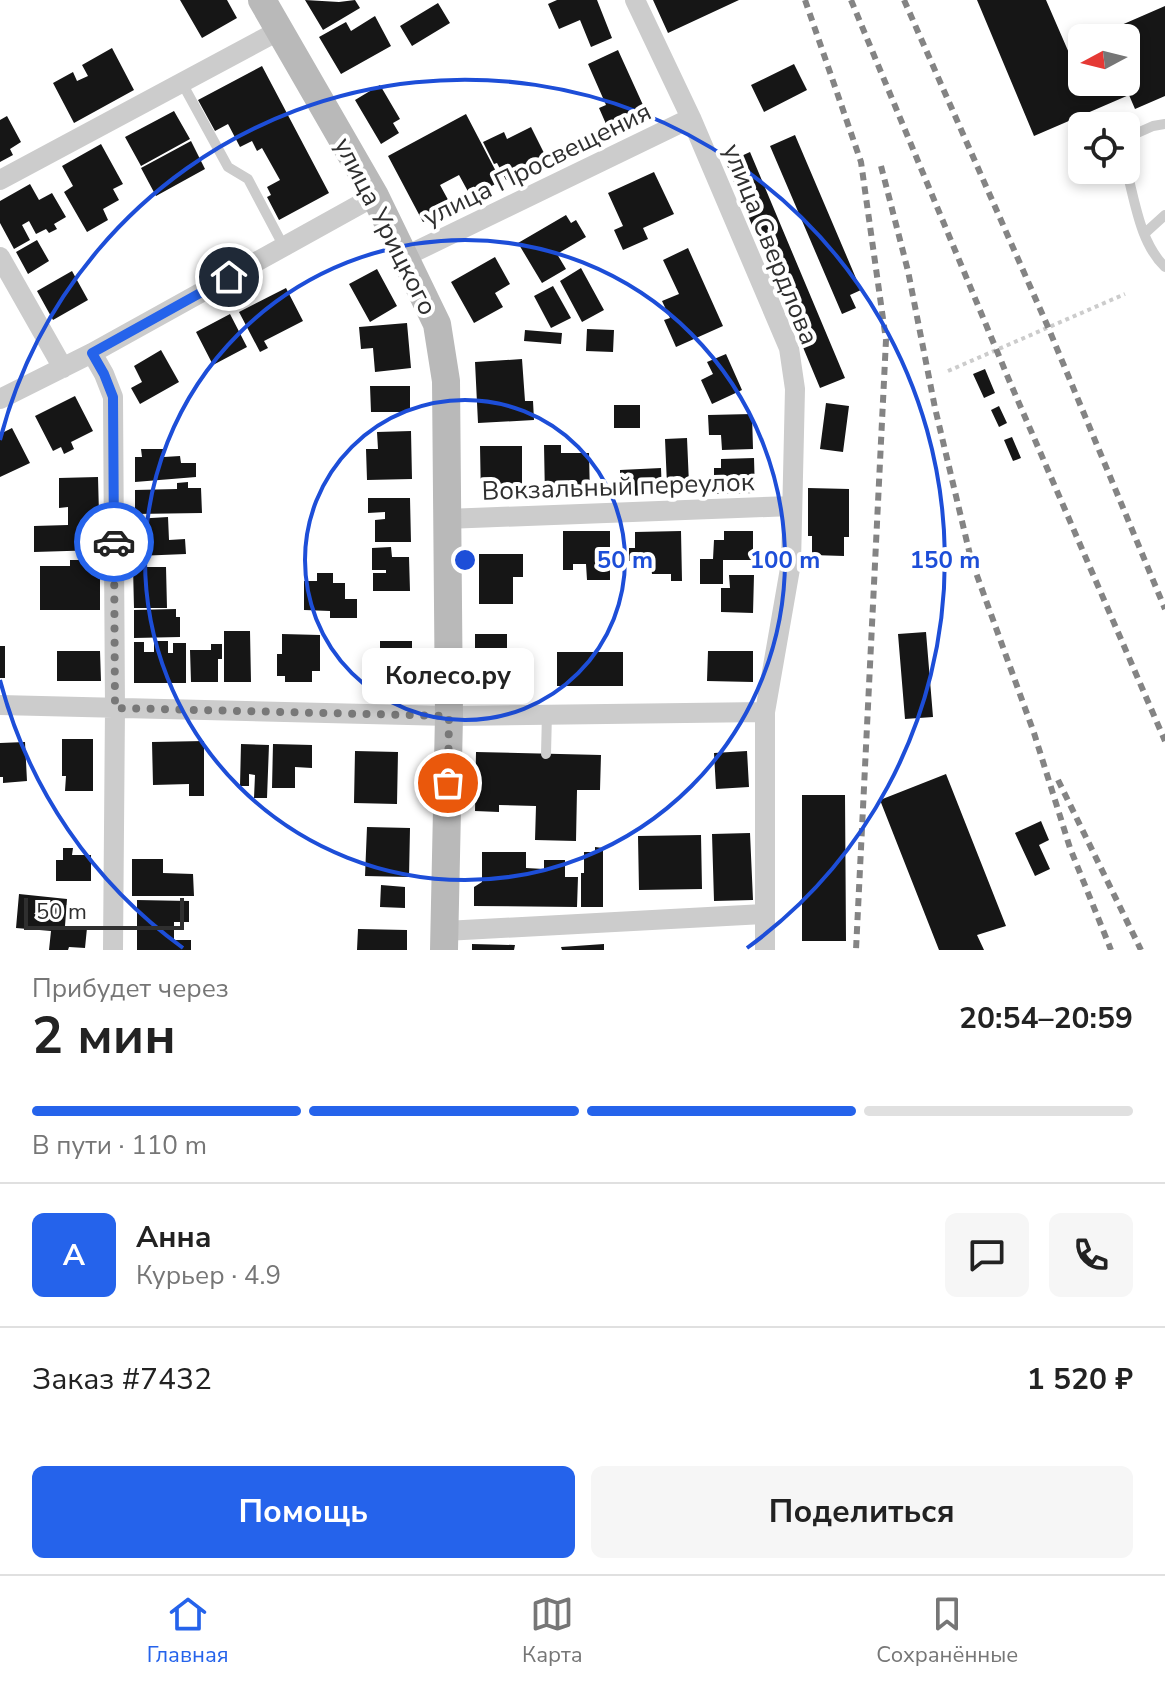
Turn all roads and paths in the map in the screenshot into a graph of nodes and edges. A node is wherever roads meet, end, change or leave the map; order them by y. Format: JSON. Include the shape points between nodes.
{"nodes":[{"id":1,"x":262,"y":0,"type":"edge"},
{"id":2,"x":635,"y":0,"type":"edge"},
{"id":3,"x":280,"y":30,"type":"junction"},
{"id":4,"x":182,"y":83,"type":"junction"},
{"id":5,"x":691,"y":118,"type":"junction"},
{"id":6,"x":1165,"y":124,"type":"edge"},
{"id":7,"x":1140,"y":132,"type":"edge"},
{"id":8,"x":0,"y":180,"type":"edge"},
{"id":9,"x":1130,"y":184,"type":"edge"},
{"id":10,"x":375,"y":196,"type":"junction"},
{"id":11,"x":1165,"y":215,"type":"edge"},
{"id":12,"x":1144,"y":234,"type":"junction"},
{"id":13,"x":284,"y":247,"type":"junction"},
{"id":14,"x":406,"y":256,"type":"junction"},
{"id":15,"x":0,"y":257,"type":"edge"},
{"id":16,"x":1165,"y":267,"type":"edge"},
{"id":17,"x":1125,"y":294,"type":"dead end"},
{"id":18,"x":92,"y":353,"type":"junction"},
{"id":19,"x":63,"y":368,"type":"junction"},
{"id":20,"x":948,"y":371,"type":"dead end"},
{"id":21,"x":0,"y":399,"type":"edge"},
{"id":22,"x":792,"y":506,"type":"junction"},
{"id":23,"x":446,"y":519,"type":"junction"},
{"id":24,"x":0,"y":705,"type":"edge"},
{"id":25,"x":115,"y":708,"type":"junction"},
{"id":26,"x":765,"y":712,"type":"junction"},
{"id":27,"x":547,"y":713,"type":"junction"},
{"id":28,"x":449,"y":716,"type":"junction"},
{"id":29,"x":546,"y":754,"type":"dead end"},
{"id":30,"x":764,"y":914,"type":"junction"},
{"id":31,"x":444,"y":941,"type":"edge"},
{"id":32,"x":113,"y":950,"type":"edge"},
{"id":33,"x":765,"y":950,"type":"edge"}],
"edges":[{"from":1,"to":3,"type":"main road","name":"улица Урицкого"},
{"from":2,"to":5,"type":"street","name":"улица Свердлова"},
{"from":3,"to":4,"type":"street"},
{"from":3,"to":10,"type":"main road","name":"улица Урицкого"},
{"from":4,"to":8,"type":"street"},
{"from":4,"to":13,"type":"lane","via":[[228,167],[248,179]]},
{"from":5,"to":14,"type":"street","name":"улица Просвещения"},
{"from":5,"to":22,"type":"street","name":"улица Свердлова","via":[[789,348],[795,389]]},
{"from":6,"to":7,"type":"lane"},
{"from":9,"to":12,"type":"lane"},
{"from":10,"to":13,"type":"street"},
{"from":10,"to":14,"type":"main road","name":"улица Урицкого"},
{"from":11,"to":12,"type":"lane"},
{"from":12,"to":16,"type":"lane"},
{"from":13,"to":18,"type":"street"},
{"from":14,"to":23,"type":"main road","name":"улица Урицкого","via":[[437,324],[446,381]]},
{"from":15,"to":19,"type":"street"},
{"from":17,"to":20,"type":"path"},
{"from":18,"to":19,"type":"street"},
{"from":18,"to":25,"type":"street","via":[[113,397]]},
{"from":19,"to":21,"type":"street"},
{"from":22,"to":23,"type":"street","name":"Вокзальный переулок"},
{"from":22,"to":26,"type":"street","name":"улица Свердлова","via":[[791,563]]},
{"from":23,"to":28,"type":"main road","name":"улица Урицкого"},
{"from":24,"to":25,"type":"street"},
{"from":25,"to":28,"type":"street"},
{"from":25,"to":32,"type":"street"},
{"from":26,"to":27,"type":"street"},
{"from":26,"to":30,"type":"street","name":"улица Свердлова"},
{"from":27,"to":28,"type":"street"},
{"from":27,"to":29,"type":"lane"},
{"from":28,"to":31,"type":"main road","name":"улица Урицкого"},
{"from":30,"to":31,"type":"street"},
{"from":30,"to":33,"type":"street","name":"улица Свердлова"}]}
